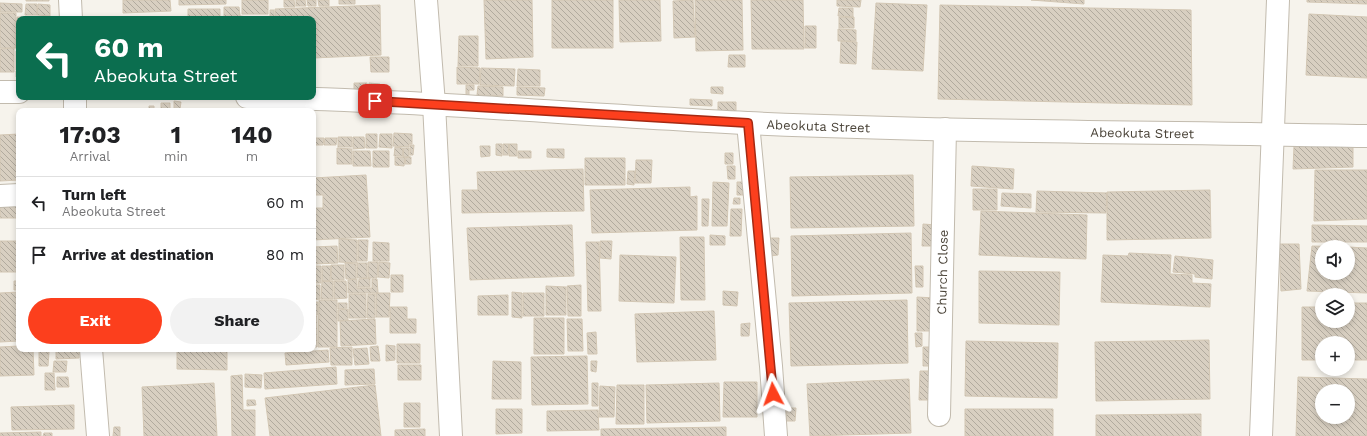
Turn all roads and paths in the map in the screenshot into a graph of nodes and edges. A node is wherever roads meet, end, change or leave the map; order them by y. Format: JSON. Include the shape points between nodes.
{"nodes":[{"id":1,"x":70,"y":0,"type":"edge"},
{"id":2,"x":426,"y":0,"type":"edge"},
{"id":3,"x":1278,"y":0,"type":"edge"},
{"id":4,"x":71,"y":16,"type":"edge"},
{"id":5,"x":0,"y":92,"type":"edge"},
{"id":6,"x":16,"y":92,"type":"edge"},
{"id":7,"x":316,"y":98,"type":"edge"},
{"id":8,"x":434,"y":104,"type":"junction"},
{"id":9,"x":748,"y":123,"type":"junction"},
{"id":10,"x":945,"y":129,"type":"junction"},
{"id":11,"x":1273,"y":134,"type":"junction"},
{"id":12,"x":1367,"y":136,"type":"edge"},
{"id":13,"x":16,"y":195,"type":"edge"},
{"id":14,"x":0,"y":196,"type":"edge"},
{"id":15,"x":91,"y":352,"type":"edge"},
{"id":16,"x":939,"y":415,"type":"dead end"},
{"id":17,"x":98,"y":436,"type":"edge"},
{"id":18,"x":452,"y":436,"type":"edge"},
{"id":19,"x":776,"y":436,"type":"edge"},
{"id":20,"x":1260,"y":436,"type":"edge"}],
"edges":[{"from":1,"to":4,"type":"street"},
{"from":2,"to":8,"type":"street"},
{"from":3,"to":11,"type":"street"},
{"from":5,"to":6,"type":"street"},
{"from":7,"to":8,"type":"street","name":"Abeokuta Street"},
{"from":8,"to":9,"type":"street","name":"Abeokuta Street"},
{"from":8,"to":18,"type":"street"},
{"from":9,"to":10,"type":"street","name":"Abeokuta Street"},
{"from":9,"to":19,"type":"street"},
{"from":10,"to":11,"type":"street","name":"Abeokuta Street"},
{"from":10,"to":16,"type":"street","name":"Church Close"},
{"from":11,"to":12,"type":"street","name":"Abeokuta Street"},
{"from":11,"to":20,"type":"street"},
{"from":13,"to":14,"type":"street"},
{"from":15,"to":17,"type":"street"}]}
